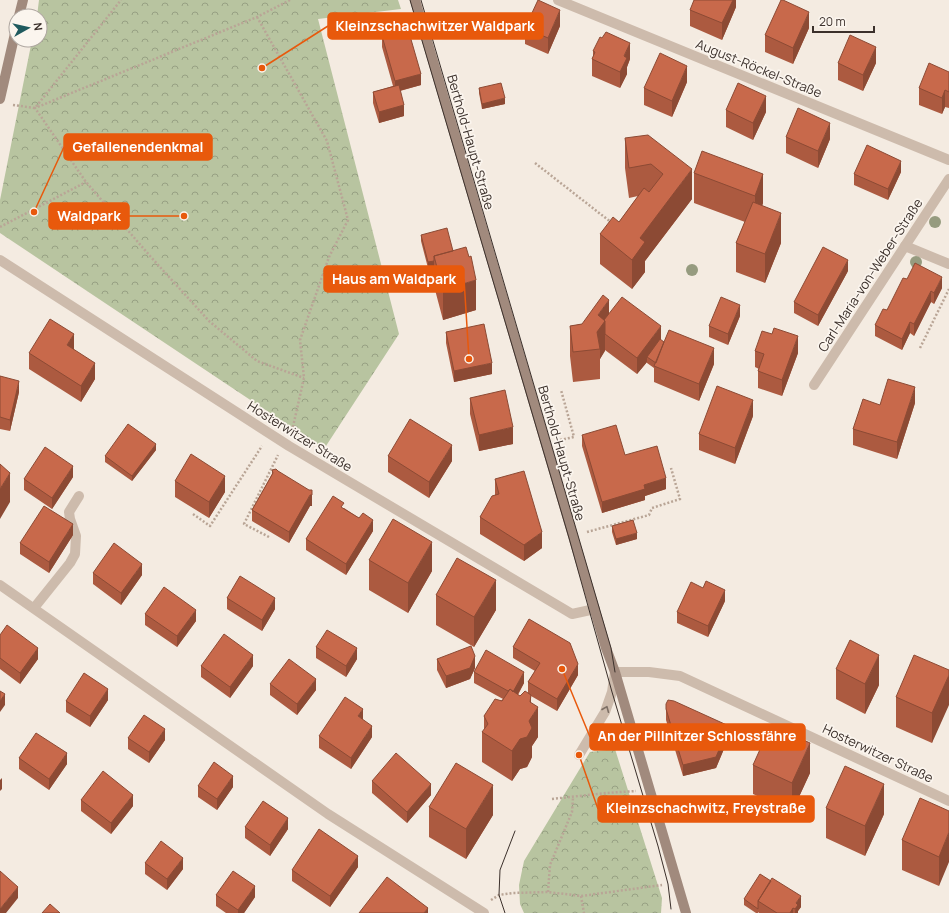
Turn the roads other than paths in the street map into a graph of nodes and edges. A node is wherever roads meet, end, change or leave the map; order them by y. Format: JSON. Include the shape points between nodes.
{"nodes":[{"id":1,"x":415,"y":0,"type":"edge"},
{"id":2,"x":558,"y":0,"type":"edge"},
{"id":3,"x":13,"y":48,"type":"edge"},
{"id":4,"x":4,"y":102,"type":"edge"},
{"id":5,"x":949,"y":160,"type":"edge"},
{"id":6,"x":949,"y":180,"type":"edge"},
{"id":7,"x":905,"y":246,"type":"junction"},
{"id":8,"x":0,"y":260,"type":"edge"},
{"id":9,"x":949,"y":264,"type":"edge"},
{"id":10,"x":814,"y":385,"type":"dead end"},
{"id":11,"x":79,"y":496,"type":"dead end"},
{"id":12,"x":0,"y":585,"type":"edge"},
{"id":13,"x":34,"y":608,"type":"junction"},
{"id":14,"x":595,"y":609,"type":"junction"},
{"id":15,"x":615,"y":672,"type":"junction"},
{"id":16,"x":579,"y":755,"type":"dead end"},
{"id":17,"x":949,"y":801,"type":"edge"},
{"id":18,"x":478,"y":911,"type":"edge"},
{"id":19,"x":686,"y":913,"type":"edge"}],
"edges":[{"from":1,"to":14,"type":"street","name":"Berthold-Haupt-Straße"},
{"from":2,"to":5,"type":"street","name":"August-Röckel-Straße"},
{"from":3,"to":4,"type":"street"},
{"from":6,"to":7,"type":"street","name":"Carl-Maria-von-Weber-Straße"},
{"from":7,"to":9,"type":"street"},
{"from":7,"to":10,"type":"street","name":"Carl-Maria-von-Weber-Straße"},
{"from":8,"to":14,"type":"street","name":"Hosterwitzer Straße","via":[[286,445],[572,614]]},
{"from":11,"to":13,"type":"street","via":[[69,512],[76,536],[75,554]]},
{"from":12,"to":13,"type":"street"},
{"from":13,"to":18,"type":"street","via":[[328,814]]},
{"from":14,"to":15,"type":"street","name":"Berthold-Haupt-Straße"},
{"from":16,"to":15,"type":"street","one_way":true,"via":[[605,712]]},
{"from":15,"to":17,"type":"street","name":"Hosterwitzer Straße","via":[[649,672],[680,676]]},
{"from":15,"to":19,"type":"street","name":"Berthold-Haupt-Straße"}]}
